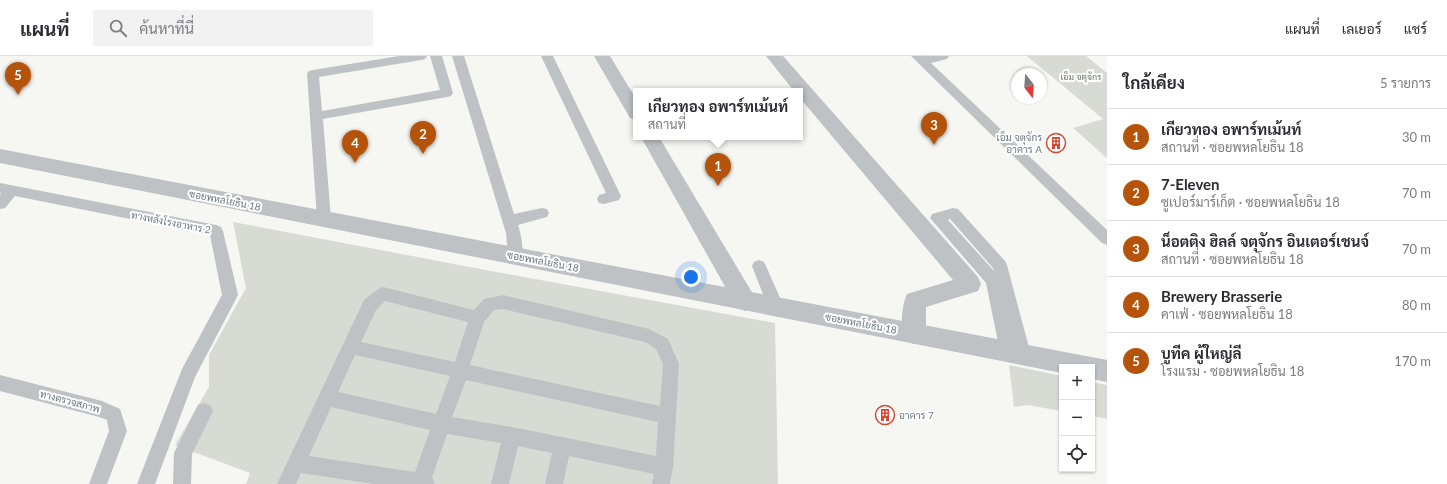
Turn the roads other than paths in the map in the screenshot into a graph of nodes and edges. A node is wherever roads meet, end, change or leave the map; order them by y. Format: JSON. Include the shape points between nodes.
{"nodes":[{"id":1,"x":421,"y":56,"type":"edge"},
{"id":2,"x":436,"y":56,"type":"edge"},
{"id":3,"x":458,"y":56,"type":"edge"},
{"id":4,"x":548,"y":56,"type":"edge"},
{"id":5,"x":602,"y":56,"type":"edge"},
{"id":6,"x":774,"y":56,"type":"edge"},
{"id":7,"x":943,"y":56,"type":"edge"},
{"id":8,"x":920,"y":58,"type":"edge"},
{"id":9,"x":802,"y":88,"type":"edge"},
{"id":10,"x":803,"y":90,"type":"edge"},
{"id":11,"x":633,"y":109,"type":"edge"},
{"id":12,"x":316,"y":116,"type":"junction"},
{"id":13,"x":652,"y":140,"type":"edge"},
{"id":14,"x":0,"y":156,"type":"edge"},
{"id":15,"x":6,"y":189,"type":"edge"},
{"id":16,"x":604,"y":199,"type":"dead end"},
{"id":17,"x":0,"y":204,"type":"edge"},
{"id":18,"x":542,"y":213,"type":"dead end"},
{"id":19,"x":508,"y":218,"type":"junction"},
{"id":20,"x":324,"y":219,"type":"junction"},
{"id":21,"x":1107,"y":239,"type":"edge"},
{"id":22,"x":515,"y":256,"type":"junction"},
{"id":23,"x":759,"y":266,"type":"dead end"},
{"id":24,"x":745,"y":301,"type":"junction"},
{"id":25,"x":776,"y":307,"type":"junction"},
{"id":26,"x":477,"y":318,"type":"junction"},
{"id":27,"x":914,"y":334,"type":"junction"},
{"id":28,"x":350,"y":347,"type":"junction"},
{"id":29,"x":1016,"y":353,"type":"junction"},
{"id":30,"x":1071,"y":364,"type":"edge"},
{"id":31,"x":1095,"y":369,"type":"edge"},
{"id":32,"x":1107,"y":371,"type":"edge"},
{"id":33,"x":460,"y":372,"type":"junction"},
{"id":34,"x":0,"y":383,"type":"edge"},
{"id":35,"x":326,"y":398,"type":"junction"},
{"id":36,"x":204,"y":411,"type":"dead end"},
{"id":37,"x":667,"y":416,"type":"junction"},
{"id":38,"x":441,"y":424,"type":"junction"},
{"id":39,"x":512,"y":436,"type":"junction"},
{"id":40,"x":562,"y":446,"type":"junction"},
{"id":41,"x":296,"y":463,"type":"junction"},
{"id":42,"x":662,"y":476,"type":"edge"},
{"id":43,"x":422,"y":483,"type":"edge"},
{"id":44,"x":98,"y":484,"type":"edge"},
{"id":45,"x":146,"y":484,"type":"edge"},
{"id":46,"x":182,"y":484,"type":"edge"},
{"id":47,"x":286,"y":484,"type":"edge"},
{"id":48,"x":500,"y":484,"type":"edge"},
{"id":49,"x":554,"y":484,"type":"edge"}],
"edges":[{"from":1,"to":12,"type":"lane","via":[[313,74]]},
{"from":2,"to":12,"type":"lane","via":[[447,93]]},
{"from":3,"to":19,"type":"lane"},
{"from":4,"to":16,"type":"lane","via":[[614,196]]},
{"from":5,"to":11,"type":"street"},
{"from":6,"to":9,"type":"street"},
{"from":7,"to":8,"type":"lane"},
{"from":8,"to":21,"type":"lane"},
{"from":10,"to":27,"type":"street","via":[[970,284],[915,301]]},
{"from":12,"to":20,"type":"lane"},
{"from":13,"to":24,"type":"street"},
{"from":14,"to":20,"type":"street","name":"ซอยพหลโยธิน 18"},
{"from":15,"to":17,"type":"lane"},
{"from":15,"to":45,"type":"lane","name":"ทางหลังโรงอาหาร 2","via":[[216,231],[230,295],[188,374]]},
{"from":18,"to":19,"type":"lane"},
{"from":19,"to":22,"type":"lane","via":[[513,233]]},
{"from":20,"to":22,"type":"street","name":"ซอยพหลโยธิน 18"},
{"from":22,"to":24,"type":"street","name":"ซอยพหลโยธิน 18"},
{"from":23,"to":25,"type":"lane"},
{"from":24,"to":25,"type":"street","name":"ซอยพหลโยธิน 18"},
{"from":25,"to":27,"type":"street","name":"ซอยพหลโยธิน 18"},
{"from":26,"to":28,"type":"lane","via":[[383,294],[370,305]]},
{"from":26,"to":33,"type":"lane"},
{"from":26,"to":37,"type":"lane","via":[[490,304],[503,302],[649,336],[662,344],[671,364]]},
{"from":27,"to":29,"type":"street","name":"ซอยพหลโยธิน 18"},
{"from":28,"to":33,"type":"lane"},
{"from":28,"to":35,"type":"lane"},
{"from":29,"to":29,"type":"lane","via":[[993,280],[937,218],[953,213],[1000,265],[1013,309]]},
{"from":29,"to":30,"type":"street","name":"ซอยพหลโยธิน 18"},
{"from":31,"to":32,"type":"street"},
{"from":33,"to":37,"type":"lane"},
{"from":33,"to":38,"type":"lane"},
{"from":34,"to":44,"type":"lane","name":"ทางตรวจสภาพ","via":[[102,409],[114,415],[118,431]]},
{"from":35,"to":38,"type":"lane"},
{"from":35,"to":41,"type":"lane"},
{"from":36,"to":46,"type":"lane","via":[[183,453]]},
{"from":37,"to":42,"type":"lane"},
{"from":38,"to":39,"type":"lane"},
{"from":38,"to":43,"type":"lane"},
{"from":39,"to":40,"type":"lane"},
{"from":39,"to":48,"type":"lane"},
{"from":40,"to":42,"type":"lane"},
{"from":40,"to":49,"type":"lane"},
{"from":41,"to":43,"type":"lane"},
{"from":41,"to":47,"type":"lane"}]}
